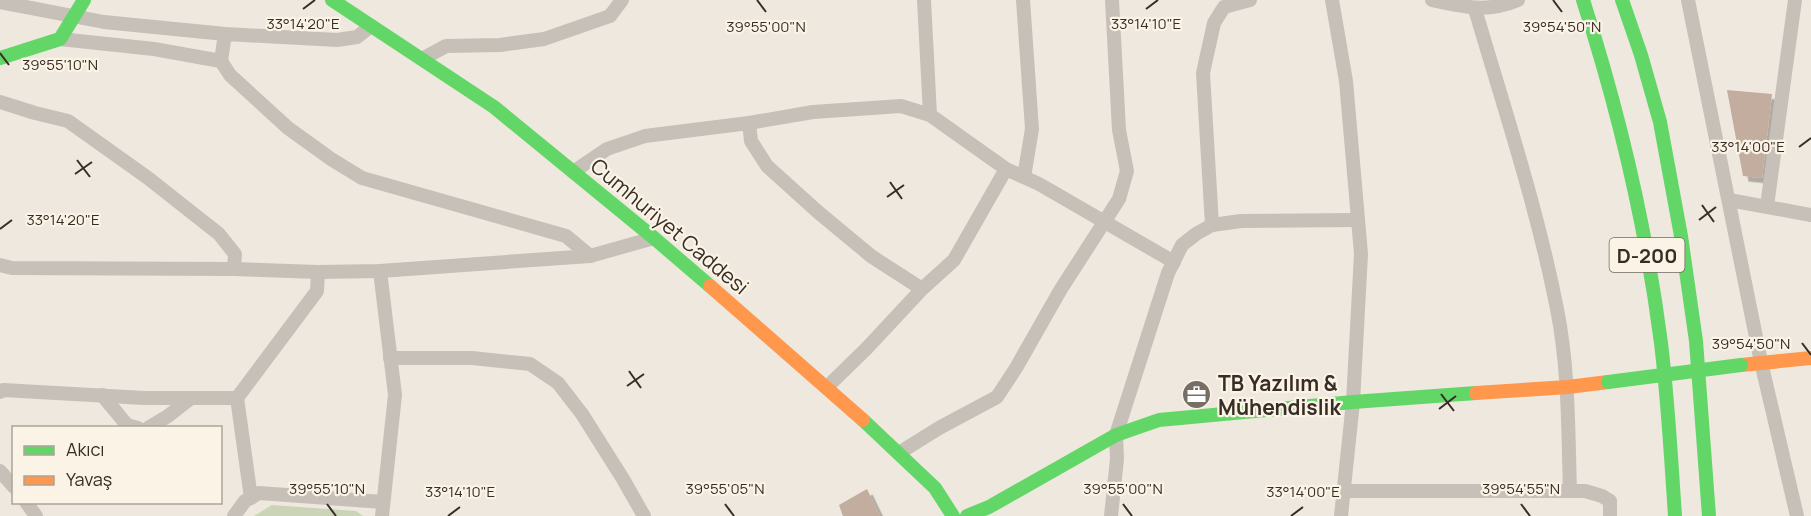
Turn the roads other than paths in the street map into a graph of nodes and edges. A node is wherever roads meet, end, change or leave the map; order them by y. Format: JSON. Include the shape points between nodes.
{"nodes":[{"id":1,"x":84,"y":0,"type":"edge"},
{"id":2,"x":332,"y":0,"type":"edge"},
{"id":3,"x":622,"y":0,"type":"edge"},
{"id":4,"x":924,"y":0,"type":"edge"},
{"id":5,"x":1023,"y":0,"type":"edge"},
{"id":6,"x":1112,"y":0,"type":"edge"},
{"id":7,"x":1250,"y":0,"type":"edge"},
{"id":8,"x":1332,"y":0,"type":"edge"},
{"id":9,"x":1432,"y":0,"type":"edge"},
{"id":10,"x":1518,"y":0,"type":"edge"},
{"id":11,"x":1583,"y":0,"type":"edge"},
{"id":12,"x":1622,"y":0,"type":"edge"},
{"id":13,"x":1688,"y":0,"type":"edge"},
{"id":14,"x":1795,"y":0,"type":"edge"},
{"id":15,"x":0,"y":2,"type":"edge"},
{"id":16,"x":1475,"y":9,"type":"junction"},
{"id":17,"x":75,"y":16,"type":"junction"},
{"id":18,"x":371,"y":26,"type":"junction"},
{"id":19,"x":225,"y":34,"type":"junction"},
{"id":20,"x":60,"y":39,"type":"junction"},
{"id":21,"x":0,"y":58,"type":"edge"},
{"id":22,"x":422,"y":59,"type":"junction"},
{"id":23,"x":221,"y":61,"type":"junction"},
{"id":24,"x":0,"y":102,"type":"edge"},
{"id":25,"x":930,"y":115,"type":"junction"},
{"id":26,"x":749,"y":123,"type":"junction"},
{"id":27,"x":1006,"y":169,"type":"junction"},
{"id":28,"x":573,"y":172,"type":"junction"},
{"id":29,"x":1024,"y":177,"type":"junction"},
{"id":30,"x":1729,"y":200,"type":"junction"},
{"id":31,"x":1767,"y":206,"type":"junction"},
{"id":32,"x":1811,"y":215,"type":"edge"},
{"id":33,"x":1358,"y":220,"type":"junction"},
{"id":34,"x":1103,"y":222,"type":"junction"},
{"id":35,"x":1212,"y":225,"type":"junction"},
{"id":36,"x":654,"y":238,"type":"junction"},
{"id":37,"x":590,"y":256,"type":"junction"},
{"id":38,"x":1173,"y":262,"type":"junction"},
{"id":39,"x":0,"y":266,"type":"edge"},
{"id":40,"x":234,"y":269,"type":"junction"},
{"id":41,"x":380,"y":271,"type":"junction"},
{"id":42,"x":318,"y":272,"type":"junction"},
{"id":43,"x":922,"y":289,"type":"junction"},
{"id":44,"x":390,"y":358,"type":"junction"},
{"id":45,"x":1811,"y":358,"type":"edge"},
{"id":46,"x":1761,"y":362,"type":"junction"},
{"id":47,"x":826,"y":387,"type":"junction"},
{"id":48,"x":1568,"y":387,"type":"junction"},
{"id":49,"x":0,"y":392,"type":"edge"},
{"id":50,"x":102,"y":395,"type":"junction"},
{"id":51,"x":191,"y":398,"type":"junction"},
{"id":52,"x":237,"y":398,"type":"junction"},
{"id":53,"x":1353,"y":402,"type":"junction"},
{"id":54,"x":130,"y":426,"type":"edge"},
{"id":55,"x":151,"y":426,"type":"edge"},
{"id":56,"x":1116,"y":435,"type":"junction"},
{"id":57,"x":899,"y":453,"type":"junction"},
{"id":58,"x":0,"y":471,"type":"edge"},
{"id":59,"x":12,"y":485,"type":"edge"},
{"id":60,"x":1344,"y":491,"type":"junction"},
{"id":61,"x":1570,"y":491,"type":"junction"},
{"id":62,"x":251,"y":498,"type":"junction"},
{"id":63,"x":382,"y":509,"type":"edge"},
{"id":64,"x":234,"y":516,"type":"edge"},
{"id":65,"x":642,"y":516,"type":"edge"},
{"id":66,"x":953,"y":516,"type":"edge"},
{"id":67,"x":967,"y":516,"type":"edge"},
{"id":68,"x":1110,"y":516,"type":"edge"},
{"id":69,"x":1341,"y":516,"type":"edge"},
{"id":70,"x":1610,"y":516,"type":"edge"},
{"id":71,"x":1675,"y":516,"type":"edge"},
{"id":72,"x":1709,"y":516,"type":"edge"},
{"id":73,"x":1797,"y":516,"type":"edge"}],
"edges":[{"from":1,"to":17,"type":"main road"},
{"from":2,"to":18,"type":"main road","name":"Cumhuriyet Caddesi"},
{"from":3,"to":22,"type":"street","via":[[610,16],[544,39],[446,46]]},
{"from":4,"to":25,"type":"street"},
{"from":5,"to":29,"type":"street","via":[[1032,129]]},
{"from":6,"to":34,"type":"street","via":[[1119,130],[1127,171],[1119,199]]},
{"from":7,"to":35,"type":"street","via":[[1224,7],[1214,23],[1203,72]]},
{"from":8,"to":33,"type":"street","via":[[1347,81]]},
{"from":9,"to":16,"type":"street"},
{"from":10,"to":16,"type":"street","via":[[1501,7]]},
{"from":11,"to":71,"type":"main road","number":"D-200","via":[[1619,118],[1639,207],[1661,343]]},
{"from":12,"to":72,"type":"main road","number":"D-200","via":[[1660,122],[1681,236],[1696,341]]},
{"from":13,"to":30,"type":"street"},
{"from":14,"to":31,"type":"street"},
{"from":15,"to":17,"type":"street"},
{"from":16,"to":48,"type":"street","via":[[1534,210],[1558,310]]},
{"from":17,"to":19,"type":"street"},
{"from":17,"to":20,"type":"main road"},
{"from":18,"to":19,"type":"street","via":[[357,38],[337,40]]},
{"from":18,"to":22,"type":"main road","name":"Cumhuriyet Caddesi"},
{"from":19,"to":23,"type":"street"},
{"from":20,"to":21,"type":"main road"},
{"from":20,"to":23,"type":"street"},
{"from":22,"to":28,"type":"main road","name":"Cumhuriyet Caddesi","via":[[494,107]]},
{"from":23,"to":37,"type":"street","via":[[230,75],[288,128],[362,178],[566,236]]},
{"from":24,"to":40,"type":"street","via":[[68,121],[92,138],[219,234],[235,254]]},
{"from":25,"to":26,"type":"street","via":[[901,106],[813,112]]},
{"from":25,"to":27,"type":"street"},
{"from":26,"to":28,"type":"street","via":[[645,136],[607,149]]},
{"from":26,"to":43,"type":"street","via":[[751,141],[767,166],[872,256]]},
{"from":27,"to":29,"type":"street"},
{"from":27,"to":43,"type":"street","via":[[954,260]]},
{"from":28,"to":36,"type":"main road","name":"Cumhuriyet Caddesi"},
{"from":29,"to":34,"type":"street"},
{"from":30,"to":31,"type":"street"},
{"from":30,"to":46,"type":"street"},
{"from":31,"to":32,"type":"street"},
{"from":33,"to":35,"type":"street","via":[[1241,221]]},
{"from":33,"to":53,"type":"street","via":[[1361,254]]},
{"from":34,"to":38,"type":"street"},
{"from":34,"to":57,"type":"street","via":[[997,398]]},
{"from":35,"to":38,"type":"street","via":[[1182,245]]},
{"from":36,"to":37,"type":"street"},
{"from":36,"to":47,"type":"main road","name":"Cumhuriyet Caddesi"},
{"from":37,"to":41,"type":"street"},
{"from":38,"to":56,"type":"street"},
{"from":39,"to":40,"type":"street"},
{"from":40,"to":42,"type":"street"},
{"from":41,"to":42,"type":"street"},
{"from":41,"to":44,"type":"street"},
{"from":42,"to":52,"type":"street","via":[[316,291]]},
{"from":43,"to":47,"type":"street"},
{"from":44,"to":63,"type":"street","via":[[395,395]]},
{"from":44,"to":65,"type":"street","via":[[472,358],[530,364],[558,383],[582,414]]},
{"from":45,"to":46,"type":"main road"},
{"from":46,"to":48,"type":"main road","bridge":true},
{"from":46,"to":73,"type":"street"},
{"from":47,"to":57,"type":"main road","name":"Cumhuriyet Caddesi"},
{"from":48,"to":53,"type":"main road"},
{"from":48,"to":61,"type":"street"},
{"from":49,"to":50,"type":"street"},
{"from":50,"to":51,"type":"street"},
{"from":50,"to":54,"type":"street"},
{"from":51,"to":52,"type":"street"},
{"from":51,"to":55,"type":"street"},
{"from":52,"to":62,"type":"street"},
{"from":53,"to":56,"type":"main road","via":[[1159,420]]},
{"from":53,"to":60,"type":"street"},
{"from":56,"to":67,"type":"main road"},
{"from":56,"to":68,"type":"street"},
{"from":57,"to":66,"type":"main road","name":"Cumhuriyet Caddesi","via":[[935,488]]},
{"from":58,"to":59,"type":"street"},
{"from":60,"to":61,"type":"street"},
{"from":60,"to":69,"type":"street"},
{"from":61,"to":70,"type":"street","via":[[1602,496],[1610,501]]},
{"from":62,"to":63,"type":"street","via":[[259,493]]},
{"from":62,"to":64,"type":"street"}]}
